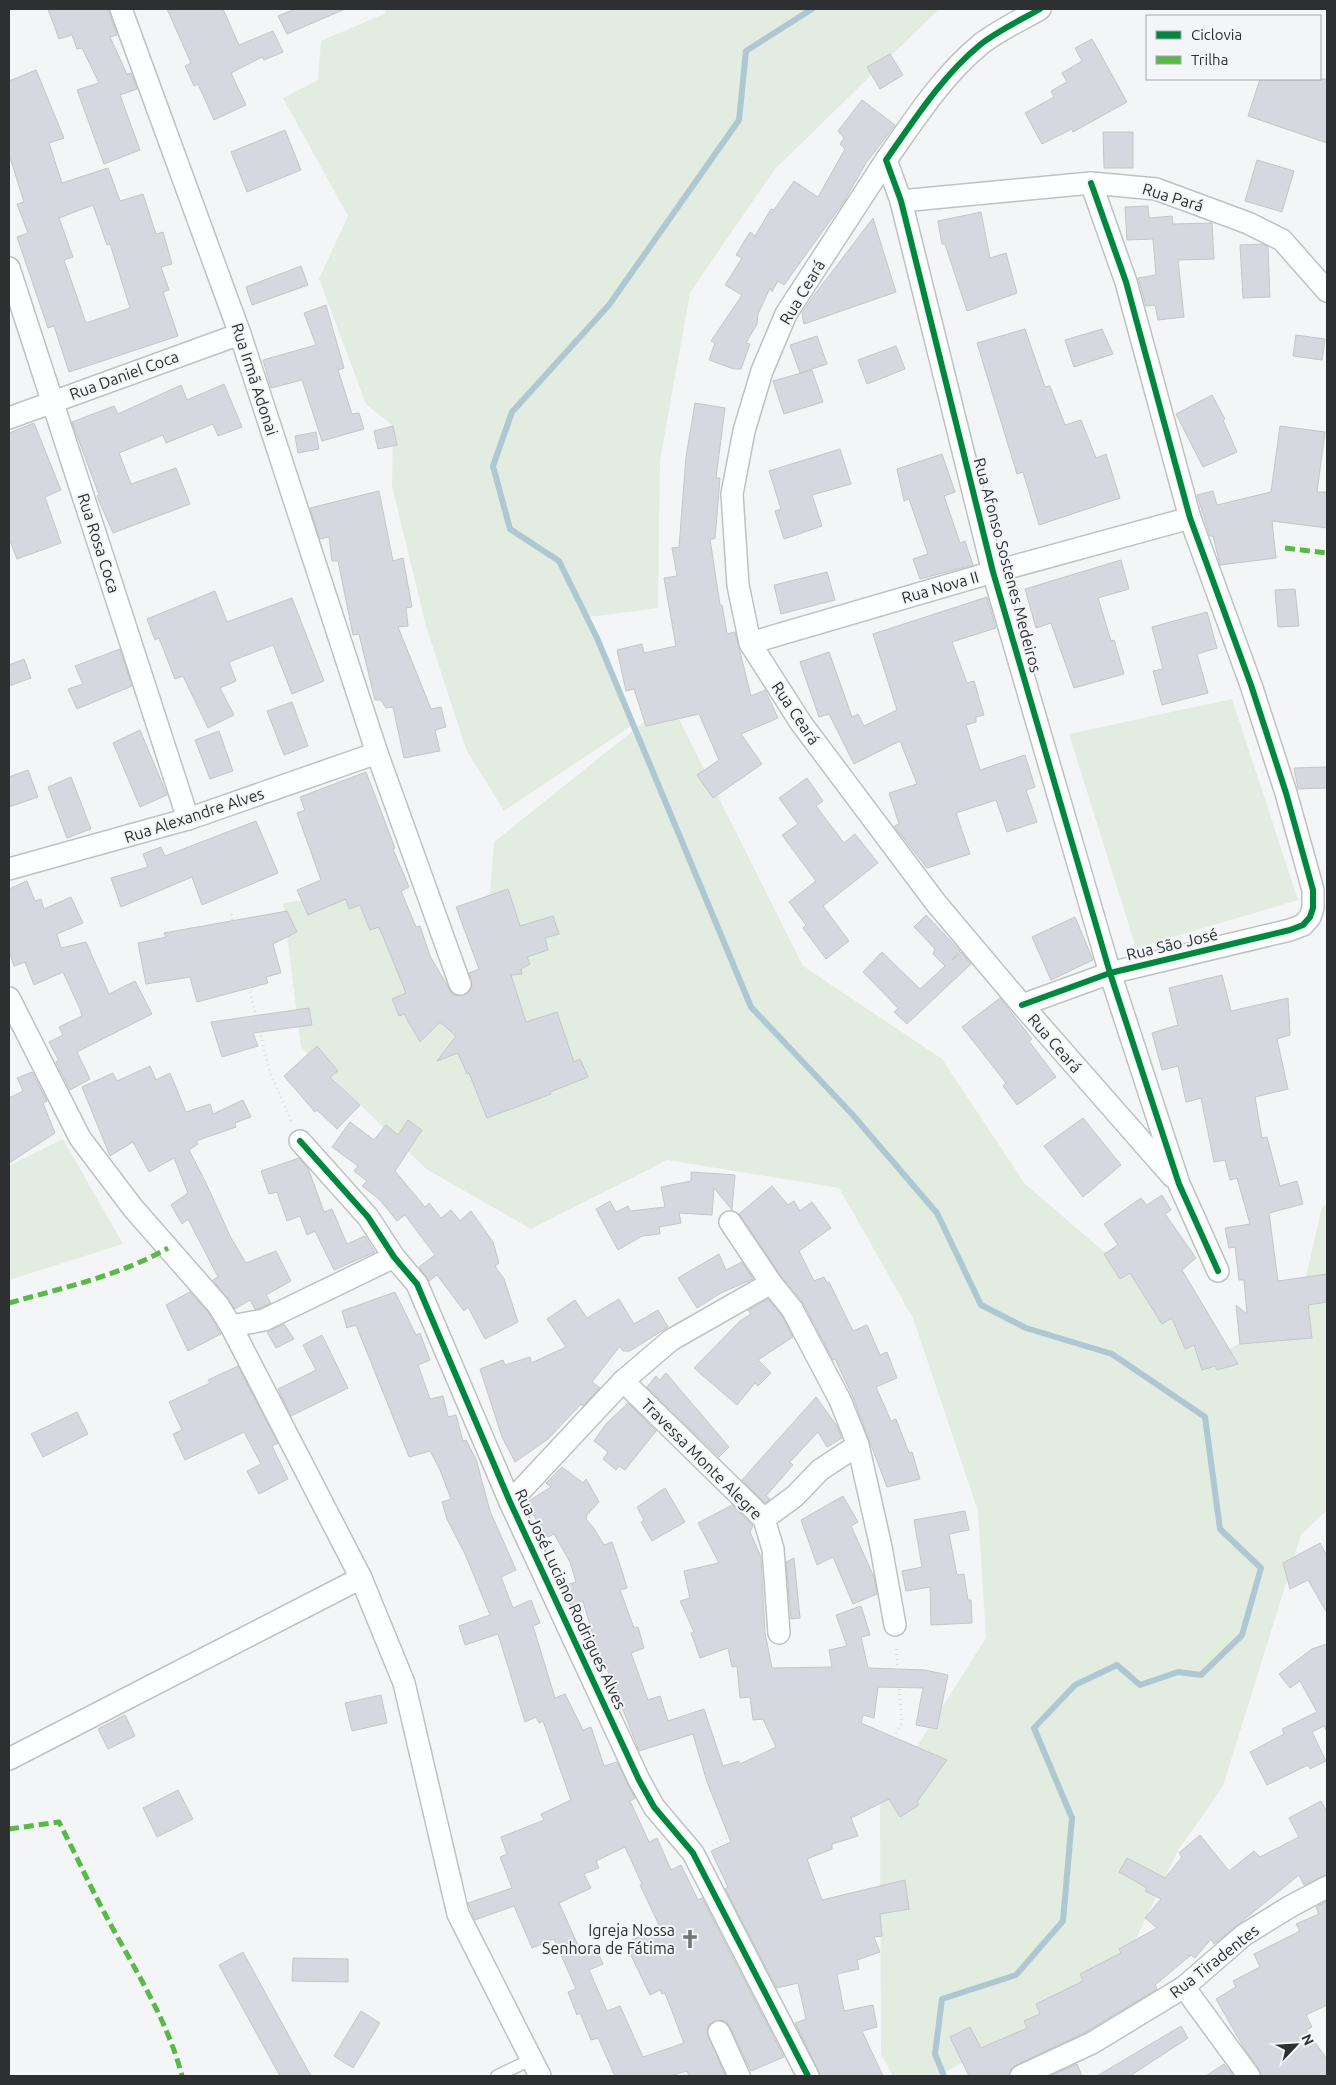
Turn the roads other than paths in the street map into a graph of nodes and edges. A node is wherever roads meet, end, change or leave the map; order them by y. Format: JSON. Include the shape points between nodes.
{"nodes":[{"id":1,"x":121,"y":9,"type":"edge"},
{"id":2,"x":1040,"y":9,"type":"edge"},
{"id":3,"x":886,"y":160,"type":"junction"},
{"id":4,"x":1091,"y":183,"type":"junction"},
{"id":5,"x":901,"y":201,"type":"junction"},
{"id":6,"x":9,"y":268,"type":"edge"},
{"id":7,"x":1327,"y":291,"type":"edge"},
{"id":8,"x":240,"y":334,"type":"junction"},
{"id":9,"x":53,"y":401,"type":"junction"},
{"id":10,"x":9,"y":418,"type":"edge"},
{"id":11,"x":1190,"y":518,"type":"junction"},
{"id":12,"x":993,"y":572,"type":"junction"},
{"id":13,"x":750,"y":643,"type":"junction"},
{"id":14,"x":377,"y":753,"type":"junction"},
{"id":15,"x":188,"y":819,"type":"junction"},
{"id":16,"x":9,"y":869,"type":"edge"},
{"id":17,"x":1110,"y":973,"type":"junction"},
{"id":18,"x":460,"y":984,"type":"dead end"},
{"id":19,"x":9,"y":998,"type":"edge"},
{"id":20,"x":1022,"y":1005,"type":"junction"},
{"id":21,"x":300,"y":1141,"type":"road end"},
{"id":22,"x":1179,"y":1184,"type":"junction"},
{"id":23,"x":730,"y":1222,"type":"dead end"},
{"id":24,"x":394,"y":1257,"type":"junction"},
{"id":25,"x":1218,"y":1271,"type":"dead end"},
{"id":26,"x":771,"y":1283,"type":"junction"},
{"id":27,"x":231,"y":1326,"type":"junction"},
{"id":28,"x":623,"y":1381,"type":"junction"},
{"id":29,"x":858,"y":1445,"type":"junction"},
{"id":30,"x":510,"y":1502,"type":"junction"},
{"id":31,"x":764,"y":1519,"type":"junction"},
{"id":32,"x":361,"y":1578,"type":"junction"},
{"id":33,"x":895,"y":1625,"type":"road end"},
{"id":34,"x":779,"y":1633,"type":"dead end"},
{"id":35,"x":9,"y":1759,"type":"edge"},
{"id":36,"x":1327,"y":1887,"type":"edge"},
{"id":37,"x":1184,"y":1987,"type":"junction"},
{"id":38,"x":719,"y":2032,"type":"dead end"},
{"id":39,"x":536,"y":2068,"type":"edge"},
{"id":40,"x":497,"y":2076,"type":"edge"},
{"id":41,"x":739,"y":2076,"type":"edge"},
{"id":42,"x":808,"y":2076,"type":"edge"},
{"id":43,"x":1021,"y":2076,"type":"edge"},
{"id":44,"x":1249,"y":2076,"type":"edge"}],
"edges":[{"from":1,"to":8,"type":"street","name":"Rua Irmã Adonai"},
{"from":2,"to":3,"type":"street","via":[[983,43],[946,77]]},
{"from":3,"to":5,"type":"street","name":"Rua Afonso Sostenes Medeiros"},
{"from":3,"to":13,"type":"street","name":"Rua Ceará","via":[[786,314],[762,371],[744,431],[732,494],[738,585]]},
{"from":4,"to":5,"type":"street","name":"Rua Pará"},
{"from":4,"to":7,"type":"street","name":"Rua Pará","via":[[1156,189],[1248,223],[1282,240]]},
{"from":4,"to":11,"type":"street","via":[[1126,282]]},
{"from":5,"to":12,"type":"street","name":"Rua Afonso Sostenes Medeiros"},
{"from":6,"to":9,"type":"street","name":"Rua Rosa Coca"},
{"from":8,"to":9,"type":"street","name":"Rua Daniel Coca"},
{"from":8,"to":14,"type":"street","name":"Rua Irmã Adonai"},
{"from":9,"to":10,"type":"street","name":"Rua Daniel Coca"},
{"from":9,"to":15,"type":"street","name":"Rua Rosa Coca"},
{"from":11,"to":12,"type":"street","name":"Rua Nova II"},
{"from":11,"to":17,"type":"street","name":"Rua São José","via":[[1251,685],[1286,793],[1313,890],[1313,908],[1303,925],[1290,930]]},
{"from":12,"to":13,"type":"street","name":"Rua Nova II"},
{"from":12,"to":17,"type":"street","name":"Rua Afonso Sostenes Medeiros"},
{"from":13,"to":20,"type":"street","name":"Rua Ceará","via":[[801,723],[912,872]]},
{"from":14,"to":15,"type":"street","name":"Rua Alexandre Alves"},
{"from":14,"to":18,"type":"street","name":"Rua Irmã Adonai"},
{"from":15,"to":16,"type":"street","name":"Rua Alexandre Alves"},
{"from":17,"to":20,"type":"street","name":"Rua São José"},
{"from":17,"to":22,"type":"street","name":"Rua Afonso Sostenes Medeiros"},
{"from":19,"to":27,"type":"street","via":[[80,1138],[133,1208],[218,1305]]},
{"from":20,"to":22,"type":"street","name":"Rua Ceará"},
{"from":21,"to":24,"type":"street","name":"Rua José Luciano Rodrigues Alves","via":[[368,1217]]},
{"from":22,"to":25,"type":"street"},
{"from":23,"to":26,"type":"street"},
{"from":24,"to":27,"type":"street","via":[[264,1320]]},
{"from":24,"to":30,"type":"street","name":"Rua José Luciano Rodrigues Alves","via":[[417,1284]]},
{"from":26,"to":28,"type":"street","via":[[671,1340]]},
{"from":26,"to":29,"type":"street","via":[[792,1309],[840,1400]]},
{"from":27,"to":32,"type":"street"},
{"from":28,"to":30,"type":"street"},
{"from":28,"to":31,"type":"street","name":"Travessa Monte Alegre"},
{"from":29,"to":31,"type":"street","via":[[820,1470]]},
{"from":29,"to":33,"type":"street"},
{"from":30,"to":42,"type":"street","name":"Rua José Luciano Rodrigues Alves","via":[[639,1780],[654,1807],[693,1853]]},
{"from":31,"to":34,"type":"street","name":"Travessa Monte Alegre","via":[[773,1549]]},
{"from":32,"to":35,"type":"street"},
{"from":32,"to":39,"type":"street","via":[[404,1683],[458,1914]]},
{"from":36,"to":37,"type":"street","name":"Rua Tiradentes","via":[[1244,1935]]},
{"from":37,"to":43,"type":"street","name":"Rua Tiradentes","via":[[1092,2043]]},
{"from":37,"to":44,"type":"street"},
{"from":38,"to":41,"type":"street"},
{"from":39,"to":40,"type":"lane"}]}
